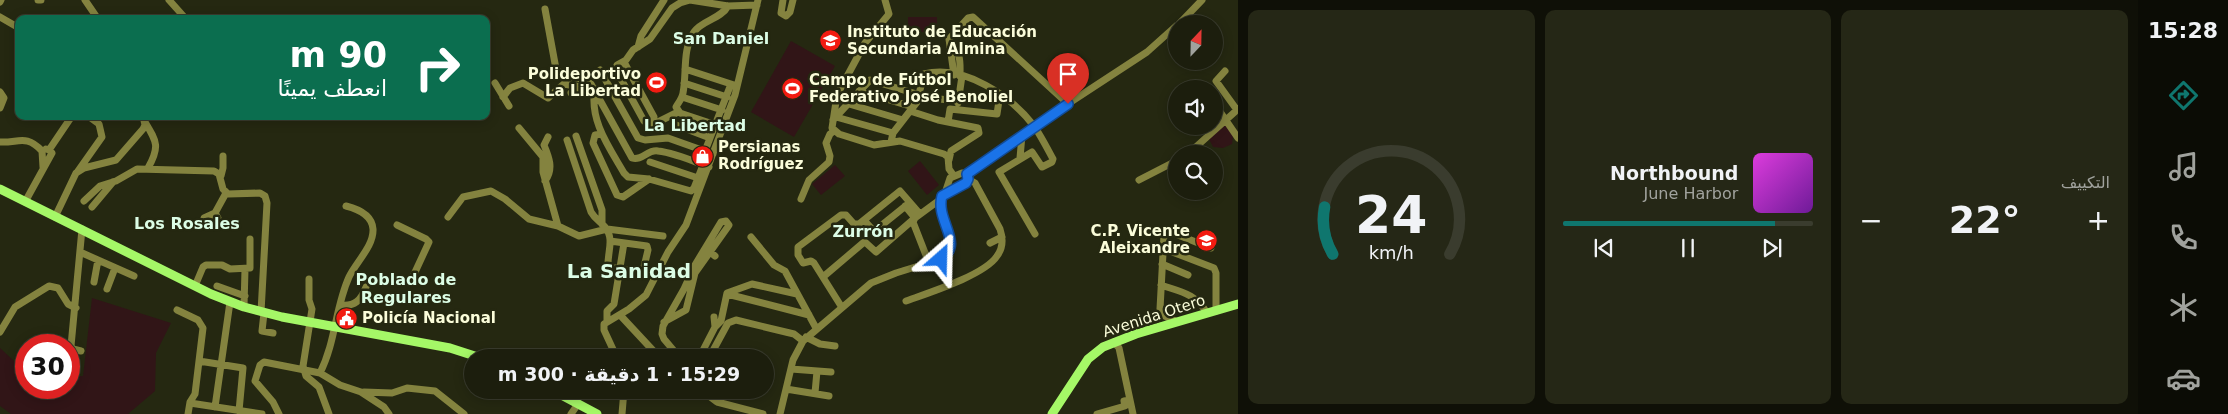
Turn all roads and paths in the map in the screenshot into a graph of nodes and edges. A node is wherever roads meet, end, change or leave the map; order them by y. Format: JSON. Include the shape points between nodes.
{"nodes":[{"id":1,"x":85,"y":0,"type":"edge"},
{"id":2,"x":169,"y":0,"type":"edge"},
{"id":3,"x":664,"y":0,"type":"edge"},
{"id":4,"x":783,"y":0,"type":"edge"},
{"id":5,"x":793,"y":0,"type":"edge"},
{"id":6,"x":885,"y":0,"type":"edge"},
{"id":7,"x":1202,"y":0,"type":"edge"},
{"id":8,"x":758,"y":2,"type":"edge"},
{"id":9,"x":728,"y":6,"type":"junction"},
{"id":10,"x":545,"y":9,"type":"dead end"},
{"id":11,"x":95,"y":15,"type":"edge"},
{"id":12,"x":179,"y":15,"type":"edge"},
{"id":13,"x":1187,"y":15,"type":"edge"},
{"id":14,"x":0,"y":17,"type":"edge"},
{"id":15,"x":15,"y":26,"type":"edge"},
{"id":16,"x":1168,"y":33,"type":"edge"},
{"id":17,"x":638,"y":47,"type":"junction"},
{"id":18,"x":624,"y":62,"type":"junction"},
{"id":19,"x":685,"y":69,"type":"junction"},
{"id":20,"x":600,"y":70,"type":"dead end"},
{"id":21,"x":1225,"y":71,"type":"dead end"},
{"id":22,"x":959,"y":76,"type":"junction"},
{"id":23,"x":495,"y":83,"type":"dead end"},
{"id":24,"x":684,"y":83,"type":"junction"},
{"id":25,"x":734,"y":85,"type":"junction"},
{"id":26,"x":593,"y":89,"type":"junction"},
{"id":27,"x":859,"y":91,"type":"junction"},
{"id":28,"x":0,"y":92,"type":"edge"},
{"id":29,"x":571,"y":93,"type":"dead end"},
{"id":30,"x":1000,"y":94,"type":"junction"},
{"id":31,"x":920,"y":96,"type":"junction"},
{"id":32,"x":503,"y":97,"type":"junction"},
{"id":33,"x":682,"y":97,"type":"junction"},
{"id":34,"x":727,"y":97,"type":"junction"},
{"id":35,"x":959,"y":101,"type":"junction"},
{"id":36,"x":849,"y":104,"type":"junction"},
{"id":37,"x":1068,"y":104,"type":"junction"},
{"id":38,"x":508,"y":106,"type":"dead end"},
{"id":39,"x":0,"y":108,"type":"edge"},
{"id":40,"x":912,"y":109,"type":"junction"},
{"id":41,"x":1238,"y":109,"type":"edge"},
{"id":42,"x":722,"y":110,"type":"junction"},
{"id":43,"x":958,"y":110,"type":"junction"},
{"id":44,"x":679,"y":112,"type":"junction"},
{"id":45,"x":1223,"y":114,"type":"edge"},
{"id":46,"x":834,"y":119,"type":"junction"},
{"id":47,"x":1227,"y":119,"type":"junction"},
{"id":48,"x":69,"y":120,"type":"edge"},
{"id":49,"x":94,"y":120,"type":"edge"},
{"id":50,"x":144,"y":120,"type":"edge"},
{"id":51,"x":144,"y":120,"type":"edge"},
{"id":52,"x":903,"y":120,"type":"junction"},
{"id":53,"x":948,"y":122,"type":"junction"},
{"id":54,"x":1223,"y":122,"type":"edge"},
{"id":55,"x":648,"y":123,"type":"junction"},
{"id":56,"x":716,"y":125,"type":"junction"},
{"id":57,"x":676,"y":126,"type":"dead end"},
{"id":58,"x":1034,"y":126,"type":"junction"},
{"id":59,"x":519,"y":128,"type":"dead end"},
{"id":60,"x":834,"y":131,"type":"junction"},
{"id":61,"x":892,"y":133,"type":"junction"},
{"id":62,"x":602,"y":134,"type":"junction"},
{"id":63,"x":1022,"y":135,"type":"junction"},
{"id":64,"x":1209,"y":135,"type":"edge"},
{"id":65,"x":576,"y":136,"type":"dead end"},
{"id":66,"x":548,"y":137,"type":"dead end"},
{"id":67,"x":710,"y":138,"type":"junction"},
{"id":68,"x":1238,"y":138,"type":"edge"},
{"id":69,"x":567,"y":140,"type":"dead end"},
{"id":70,"x":0,"y":142,"type":"edge"},
{"id":71,"x":891,"y":142,"type":"junction"},
{"id":72,"x":1198,"y":145,"type":"edge"},
{"id":73,"x":705,"y":151,"type":"junction"},
{"id":74,"x":46,"y":154,"type":"junction"},
{"id":75,"x":713,"y":154,"type":"junction"},
{"id":76,"x":223,"y":156,"type":"dead end"},
{"id":77,"x":1020,"y":158,"type":"junction"},
{"id":78,"x":949,"y":160,"type":"junction"},
{"id":79,"x":650,"y":162,"type":"dead end"},
{"id":80,"x":1168,"y":165,"type":"edge"},
{"id":81,"x":706,"y":166,"type":"junction"},
{"id":82,"x":148,"y":168,"type":"junction"},
{"id":83,"x":78,"y":171,"type":"junction"},
{"id":84,"x":220,"y":176,"type":"junction"},
{"id":85,"x":954,"y":176,"type":"junction"},
{"id":86,"x":968,"y":177,"type":"junction"},
{"id":87,"x":698,"y":178,"type":"junction"},
{"id":88,"x":649,"y":179,"type":"junction"},
{"id":89,"x":1139,"y":180,"type":"dead end"},
{"id":90,"x":546,"y":181,"type":"junction"},
{"id":91,"x":113,"y":182,"type":"junction"},
{"id":92,"x":951,"y":186,"type":"junction"},
{"id":93,"x":0,"y":189,"type":"edge"},
{"id":94,"x":226,"y":193,"type":"junction"},
{"id":95,"x":942,"y":196,"type":"junction"},
{"id":96,"x":801,"y":199,"type":"dead end"},
{"id":97,"x":84,"y":201,"type":"dead end"},
{"id":98,"x":26,"y":202,"type":"junction"},
{"id":99,"x":907,"y":204,"type":"junction"},
{"id":100,"x":346,"y":206,"type":"dead end"},
{"id":101,"x":92,"y":207,"type":"dead end"},
{"id":102,"x":215,"y":212,"type":"dead end"},
{"id":103,"x":918,"y":216,"type":"junction"},
{"id":104,"x":55,"y":217,"type":"junction"},
{"id":105,"x":448,"y":217,"type":"dead end"},
{"id":106,"x":864,"y":220,"type":"junction"},
{"id":107,"x":397,"y":225,"type":"dead end"},
{"id":108,"x":558,"y":226,"type":"junction"},
{"id":109,"x":604,"y":227,"type":"junction"},
{"id":110,"x":82,"y":229,"type":"junction"},
{"id":111,"x":1035,"y":234,"type":"dead end"},
{"id":112,"x":663,"y":236,"type":"dead end"},
{"id":113,"x":1002,"y":237,"type":"junction"},
{"id":114,"x":750,"y":238,"type":"dead end"},
{"id":115,"x":250,"y":239,"type":"dead end"},
{"id":116,"x":610,"y":241,"type":"junction"},
{"id":117,"x":624,"y":242,"type":"junction"},
{"id":118,"x":990,"y":243,"type":"dead end"},
{"id":119,"x":1163,"y":244,"type":"junction"},
{"id":120,"x":1211,"y":248,"type":"dead end"},
{"id":121,"x":80,"y":252,"type":"junction"},
{"id":122,"x":98,"y":260,"type":"junction"},
{"id":123,"x":929,"y":263,"type":"junction"},
{"id":124,"x":1162,"y":264,"type":"junction"},
{"id":125,"x":115,"y":268,"type":"junction"},
{"id":126,"x":245,"y":269,"type":"junction"},
{"id":127,"x":620,"y":270,"type":"junction"},
{"id":128,"x":1188,"y":274,"type":"dead end"},
{"id":129,"x":134,"y":276,"type":"dead end"},
{"id":130,"x":823,"y":277,"type":"junction"},
{"id":131,"x":309,"y":279,"type":"dead end"},
{"id":132,"x":94,"y":282,"type":"dead end"},
{"id":133,"x":410,"y":283,"type":"dead end"},
{"id":134,"x":1161,"y":284,"type":"junction"},
{"id":135,"x":195,"y":286,"type":"junction"},
{"id":136,"x":217,"y":286,"type":"dead end"},
{"id":137,"x":366,"y":288,"type":"dead end"},
{"id":138,"x":106,"y":289,"type":"dead end"},
{"id":139,"x":727,"y":294,"type":"junction"},
{"id":140,"x":797,"y":294,"type":"junction"},
{"id":141,"x":245,"y":296,"type":"junction"},
{"id":142,"x":906,"y":301,"type":"dead end"},
{"id":143,"x":230,"y":302,"type":"junction"},
{"id":144,"x":1238,"y":304,"type":"edge"},
{"id":145,"x":340,"y":305,"type":"junction"},
{"id":146,"x":841,"y":306,"type":"junction"},
{"id":147,"x":244,"y":307,"type":"junction"},
{"id":148,"x":76,"y":308,"type":"junction"},
{"id":149,"x":177,"y":310,"type":"dead end"},
{"id":150,"x":690,"y":311,"type":"dead end"},
{"id":151,"x":262,"y":312,"type":"junction"},
{"id":152,"x":1211,"y":312,"type":"junction"},
{"id":153,"x":620,"y":315,"type":"junction"},
{"id":154,"x":809,"y":316,"type":"junction"},
{"id":155,"x":714,"y":317,"type":"dead end"},
{"id":156,"x":672,"y":318,"type":"junction"},
{"id":157,"x":607,"y":321,"type":"junction"},
{"id":158,"x":311,"y":322,"type":"junction"},
{"id":159,"x":664,"y":322,"type":"junction"},
{"id":160,"x":1178,"y":322,"type":"junction"},
{"id":161,"x":335,"y":327,"type":"junction"},
{"id":162,"x":715,"y":327,"type":"junction"},
{"id":163,"x":816,"y":328,"type":"junction"},
{"id":164,"x":0,"y":332,"type":"edge"},
{"id":165,"x":273,"y":333,"type":"dead end"},
{"id":166,"x":73,"y":334,"type":"edge"},
{"id":167,"x":804,"y":339,"type":"junction"},
{"id":168,"x":835,"y":346,"type":"dead end"},
{"id":169,"x":613,"y":349,"type":"edge"},
{"id":170,"x":652,"y":349,"type":"edge"},
{"id":171,"x":673,"y":349,"type":"edge"},
{"id":172,"x":704,"y":349,"type":"edge"},
{"id":173,"x":715,"y":349,"type":"edge"},
{"id":174,"x":1117,"y":349,"type":"junction"},
{"id":175,"x":464,"y":353,"type":"edge"},
{"id":176,"x":200,"y":361,"type":"junction"},
{"id":177,"x":222,"y":363,"type":"junction"},
{"id":178,"x":304,"y":369,"type":"junction"},
{"id":179,"x":791,"y":369,"type":"junction"},
{"id":180,"x":817,"y":371,"type":"junction"},
{"id":181,"x":831,"y":372,"type":"dead end"},
{"id":182,"x":320,"y":373,"type":"junction"},
{"id":183,"x":786,"y":389,"type":"junction"},
{"id":184,"x":362,"y":392,"type":"junction"},
{"id":185,"x":815,"y":394,"type":"junction"},
{"id":186,"x":829,"y":396,"type":"dead end"},
{"id":187,"x":569,"y":399,"type":"edge"},
{"id":188,"x":623,"y":399,"type":"edge"},
{"id":189,"x":713,"y":399,"type":"edge"},
{"id":190,"x":1130,"y":400,"type":"junction"},
{"id":191,"x":190,"y":403,"type":"junction"},
{"id":192,"x":578,"y":404,"type":"junction"},
{"id":193,"x":215,"y":407,"type":"junction"},
{"id":194,"x":239,"y":411,"type":"junction"},
{"id":195,"x":188,"y":414,"type":"edge"},
{"id":196,"x":262,"y":414,"type":"edge"},
{"id":197,"x":278,"y":414,"type":"edge"},
{"id":198,"x":329,"y":414,"type":"edge"},
{"id":199,"x":389,"y":414,"type":"edge"},
{"id":200,"x":464,"y":414,"type":"edge"},
{"id":201,"x":571,"y":414,"type":"edge"},
{"id":202,"x":597,"y":414,"type":"edge"},
{"id":203,"x":622,"y":414,"type":"edge"},
{"id":204,"x":763,"y":414,"type":"edge"},
{"id":205,"x":780,"y":414,"type":"edge"},
{"id":206,"x":1052,"y":414,"type":"edge"},
{"id":207,"x":1097,"y":414,"type":"edge"},
{"id":208,"x":1133,"y":414,"type":"edge"}],
"edges":[{"from":1,"to":11,"type":"street"},
{"from":2,"to":12,"type":"street"},
{"from":3,"to":17,"type":"street","via":[[641,36]]},
{"from":4,"to":5,"type":"street","via":[[781,13],[786,16]]},
{"from":6,"to":46,"type":"street","via":[[889,14],[864,43],[837,95]]},
{"from":7,"to":13,"type":"street"},
{"from":8,"to":9,"type":"street"},
{"from":8,"to":25,"type":"street"},
{"from":9,"to":17,"type":"street","via":[[690,0],[680,2],[650,38]]},
{"from":9,"to":19,"type":"street","via":[[695,31]]},
{"from":10,"to":26,"type":"street","via":[[556,69],[561,74],[587,81]]},
{"from":14,"to":15,"type":"street"},
{"from":16,"to":37,"type":"street","via":[[1147,52]]},
{"from":17,"to":18,"type":"street"},
{"from":18,"to":55,"type":"street","via":[[654,117]]},
{"from":18,"to":55,"type":"street","via":[[616,68],[642,119]]},
{"from":19,"to":24,"type":"street"},
{"from":19,"to":25,"type":"street"},
{"from":20,"to":73,"type":"street","via":[[634,135],[645,140],[671,139]]},
{"from":21,"to":41,"type":"street","via":[[1216,81]]},
{"from":22,"to":30,"type":"street","via":[[982,83]]},
{"from":22,"to":31,"type":"street","via":[[924,74]]},
{"from":22,"to":35,"type":"street"},
{"from":22,"to":37,"type":"street","via":[[950,36],[973,17]]},
{"from":23,"to":32,"type":"street"},
{"from":24,"to":33,"type":"street"},
{"from":24,"to":34,"type":"street"},
{"from":25,"to":34,"type":"street"},
{"from":25,"to":75,"type":"street"},
{"from":26,"to":29,"type":"street"},
{"from":26,"to":32,"type":"street","via":[[564,84],[548,98],[523,83],[510,88]]},
{"from":26,"to":62,"type":"street","via":[[593,109]]},
{"from":26,"to":81,"type":"street","via":[[632,158],[638,159],[655,150]]},
{"from":27,"to":31,"type":"street","via":[[873,80]]},
{"from":27,"to":36,"type":"street"},
{"from":27,"to":40,"type":"street"},
{"from":28,"to":39,"type":"street","via":[[4,98]]},
{"from":30,"to":43,"type":"street","via":[[997,114]]},
{"from":30,"to":58,"type":"street"},
{"from":31,"to":35,"type":"street"},
{"from":31,"to":40,"type":"street"},
{"from":32,"to":38,"type":"street"},
{"from":33,"to":42,"type":"street"},
{"from":33,"to":44,"type":"street","via":[[676,106]]},
{"from":34,"to":42,"type":"street"},
{"from":35,"to":43,"type":"street"},
{"from":36,"to":46,"type":"street"},
{"from":36,"to":52,"type":"street"},
{"from":37,"to":58,"type":"street"},
{"from":40,"to":52,"type":"street"},
{"from":40,"to":53,"type":"street"},
{"from":41,"to":47,"type":"street"},
{"from":42,"to":56,"type":"street"},
{"from":43,"to":53,"type":"street","via":[[949,110]]},
{"from":44,"to":55,"type":"street","via":[[652,125]]},
{"from":44,"to":56,"type":"street"},
{"from":45,"to":47,"type":"street"},
{"from":46,"to":60,"type":"street"},
{"from":46,"to":61,"type":"street"},
{"from":47,"to":54,"type":"street"},
{"from":47,"to":68,"type":"street"},
{"from":48,"to":74,"type":"street"},
{"from":49,"to":83,"type":"street","via":[[99,124],[102,138]]},
{"from":50,"to":83,"type":"street","via":[[143,129],[116,160]]},
{"from":51,"to":82,"type":"street","via":[[157,146]]},
{"from":52,"to":61,"type":"street"},
{"from":53,"to":78,"type":"street","via":[[976,126],[979,130],[977,135],[951,151]]},
{"from":56,"to":67,"type":"street"},
{"from":57,"to":67,"type":"street"},
{"from":58,"to":63,"type":"street"},
{"from":58,"to":77,"type":"street","via":[[1053,162],[1042,166],[1032,152]]},
{"from":59,"to":90,"type":"street","via":[[544,157]]},
{"from":60,"to":71,"type":"street","via":[[874,145]]},
{"from":60,"to":96,"type":"street","via":[[826,143],[829,162],[809,180]]},
{"from":61,"to":71,"type":"street"},
{"from":62,"to":88,"type":"street","via":[[624,173],[633,178]]},
{"from":62,"to":88,"type":"street","via":[[595,135],[593,143],[617,195],[630,194]]},
{"from":63,"to":77,"type":"street"},
{"from":63,"to":86,"type":"street"},
{"from":64,"to":72,"type":"street"},
{"from":65,"to":109,"type":"street","via":[[602,210]]},
{"from":66,"to":90,"type":"street","via":[[544,145],[550,168]]},
{"from":67,"to":73,"type":"street"},
{"from":69,"to":109,"type":"street","via":[[591,212]]},
{"from":70,"to":74,"type":"street","via":[[28,140]]},
{"from":71,"to":78,"type":"street","via":[[900,141],[944,154]]},
{"from":73,"to":75,"type":"street"},
{"from":74,"to":98,"type":"street"},
{"from":75,"to":81,"type":"street"},
{"from":76,"to":84,"type":"street"},
{"from":77,"to":111,"type":"street","via":[[1000,172]]},
{"from":78,"to":85,"type":"street","via":[[949,169]]},
{"from":79,"to":87,"type":"street"},
{"from":80,"to":89,"type":"street"},
{"from":81,"to":87,"type":"street"},
{"from":81,"to":153,"type":"street","via":[[686,225],[648,292]]},
{"from":82,"to":84,"type":"street","via":[[211,170]]},
{"from":82,"to":91,"type":"street","via":[[132,171]]},
{"from":83,"to":104,"type":"street"},
{"from":84,"to":94,"type":"street"},
{"from":85,"to":86,"type":"street","via":[[962,173]]},
{"from":85,"to":92,"type":"street","via":[[950,178]]},
{"from":86,"to":92,"type":"street","via":[[966,183]]},
{"from":86,"to":113,"type":"street","via":[[975,183]]},
{"from":87,"to":88,"type":"street","via":[[694,190]]},
{"from":90,"to":108,"type":"street"},
{"from":91,"to":97,"type":"street","via":[[100,186]]},
{"from":91,"to":101,"type":"street"},
{"from":92,"to":95,"type":"street"},
{"from":93,"to":98,"type":"main road"},
{"from":94,"to":102,"type":"street"},
{"from":94,"to":151,"type":"street","via":[[258,192],[266,201]]},
{"from":95,"to":103,"type":"street"},
{"from":95,"to":123,"type":"street","via":[[941,214],[951,247],[945,256]]},
{"from":98,"to":104,"type":"main road"},
{"from":99,"to":103,"type":"street"},
{"from":99,"to":106,"type":"street","via":[[877,229],[872,229]]},
{"from":99,"to":106,"type":"street","via":[[902,192],[898,191]]},
{"from":100,"to":145,"type":"street","via":[[367,215],[373,232],[350,276]]},
{"from":103,"to":123,"type":"street","via":[[913,225]]},
{"from":103,"to":130,"type":"street","via":[[878,251],[863,243]]},
{"from":104,"to":110,"type":"main road"},
{"from":105,"to":108,"type":"street","via":[[463,197],[491,191],[529,219]]},
{"from":106,"to":130,"type":"street","via":[[856,225],[846,215],[841,215],[798,248],[802,261],[813,262]]},
{"from":107,"to":133,"type":"street","via":[[429,242]]},
{"from":108,"to":109,"type":"street","via":[[579,236]]},
{"from":109,"to":112,"type":"street"},
{"from":109,"to":116,"type":"street"},
{"from":110,"to":121,"type":"street"},
{"from":110,"to":135,"type":"main road"},
{"from":113,"to":118,"type":"street"},
{"from":113,"to":142,"type":"street","via":[[1000,250],[993,261],[947,286]]},
{"from":114,"to":140,"type":"street","via":[[774,265],[785,271]]},
{"from":115,"to":126,"type":"street","via":[[251,268]]},
{"from":116,"to":117,"type":"street"},
{"from":116,"to":127,"type":"street","via":[[608,267]]},
{"from":117,"to":127,"type":"street"},
{"from":117,"to":127,"type":"street","via":[[647,246],[645,267],[640,272]]},
{"from":119,"to":120,"type":"street","via":[[1164,235],[1170,232]]},
{"from":119,"to":124,"type":"street"},
{"from":119,"to":152,"type":"street","via":[[1214,268]]},
{"from":121,"to":122,"type":"street"},
{"from":121,"to":148,"type":"street"},
{"from":122,"to":125,"type":"street"},
{"from":122,"to":132,"type":"street"},
{"from":123,"to":146,"type":"street","via":[[871,283]]},
{"from":124,"to":128,"type":"street"},
{"from":124,"to":134,"type":"street"},
{"from":125,"to":129,"type":"street"},
{"from":125,"to":138,"type":"street"},
{"from":126,"to":135,"type":"street","via":[[206,265]]},
{"from":126,"to":141,"type":"street"},
{"from":127,"to":157,"type":"street","via":[[614,304],[607,311]]},
{"from":130,"to":146,"type":"street"},
{"from":131,"to":158,"type":"street"},
{"from":134,"to":152,"type":"street","via":[[1194,296]]},
{"from":134,"to":160,"type":"street","via":[[1161,312]]},
{"from":135,"to":143,"type":"main road"},
{"from":136,"to":141,"type":"street"},
{"from":137,"to":145,"type":"street","via":[[360,300]]},
{"from":139,"to":140,"type":"street","via":[[752,284]]},
{"from":139,"to":154,"type":"street"},
{"from":139,"to":162,"type":"street","via":[[721,320]]},
{"from":140,"to":154,"type":"street"},
{"from":141,"to":147,"type":"street"},
{"from":143,"to":147,"type":"main road"},
{"from":143,"to":177,"type":"street"},
{"from":144,"to":152,"type":"main road","name":"Avenida Otero"},
{"from":145,"to":161,"type":"street"},
{"from":146,"to":163,"type":"street"},
{"from":147,"to":151,"type":"main road"},
{"from":148,"to":164,"type":"street","via":[[68,304],[58,288],[49,286],[16,307]]},
{"from":148,"to":166,"type":"street"},
{"from":149,"to":176,"type":"street","via":[[203,325]]},
{"from":150,"to":156,"type":"street","via":[[684,317]]},
{"from":151,"to":158,"type":"main road"},
{"from":151,"to":165,"type":"street","via":[[262,331]]},
{"from":152,"to":160,"type":"main road","name":"Avenida Otero"},
{"from":153,"to":157,"type":"street"},
{"from":153,"to":170,"type":"street"},
{"from":154,"to":163,"type":"street"},
{"from":155,"to":162,"type":"street"},
{"from":156,"to":159,"type":"street"},
{"from":156,"to":159,"type":"street","via":[[686,310],[696,273],[729,225],[726,221],[721,222],[700,256]]},
{"from":157,"to":169,"type":"street","via":[[604,330]]},
{"from":158,"to":161,"type":"main road"},
{"from":158,"to":178,"type":"street"},
{"from":159,"to":171,"type":"street","via":[[662,334]]},
{"from":160,"to":174,"type":"main road","name":"Avenida Otero","via":[[1124,338]]},
{"from":161,"to":175,"type":"main road"},
{"from":161,"to":182,"type":"street","via":[[331,349]]},
{"from":162,"to":172,"type":"street"},
{"from":163,"to":167,"type":"street"},
{"from":167,"to":168,"type":"street"},
{"from":167,"to":173,"type":"street","via":[[736,320],[728,323]]},
{"from":167,"to":179,"type":"street","via":[[795,353]]},
{"from":174,"to":190,"type":"street"},
{"from":174,"to":206,"type":"main road","name":"Avenida Otero","via":[[1096,352],[1088,359]]},
{"from":176,"to":177,"type":"street"},
{"from":176,"to":191,"type":"street","via":[[195,394]]},
{"from":177,"to":193,"type":"street"},
{"from":177,"to":194,"type":"street","via":[[243,369]]},
{"from":178,"to":182,"type":"street"},
{"from":178,"to":197,"type":"street","via":[[266,362],[260,365],[255,381],[273,402]]},
{"from":178,"to":198,"type":"street","via":[[306,376],[319,387]]},
{"from":179,"to":180,"type":"street"},
{"from":179,"to":183,"type":"street"},
{"from":180,"to":181,"type":"street"},
{"from":180,"to":185,"type":"street"},
{"from":182,"to":184,"type":"street","via":[[340,385]]},
{"from":183,"to":185,"type":"street"},
{"from":183,"to":205,"type":"street"},
{"from":184,"to":199,"type":"street"},
{"from":184,"to":200,"type":"street","via":[[392,393],[407,388],[435,391]]},
{"from":185,"to":186,"type":"street"},
{"from":187,"to":192,"type":"main road"},
{"from":188,"to":203,"type":"street"},
{"from":189,"to":204,"type":"street"},
{"from":190,"to":207,"type":"street","via":[[1124,401],[1125,406]]},
{"from":190,"to":208,"type":"street"},
{"from":191,"to":193,"type":"street"},
{"from":191,"to":195,"type":"street"},
{"from":192,"to":201,"type":"street"},
{"from":192,"to":202,"type":"main road"},
{"from":193,"to":194,"type":"street"},
{"from":194,"to":196,"type":"street"}]}
